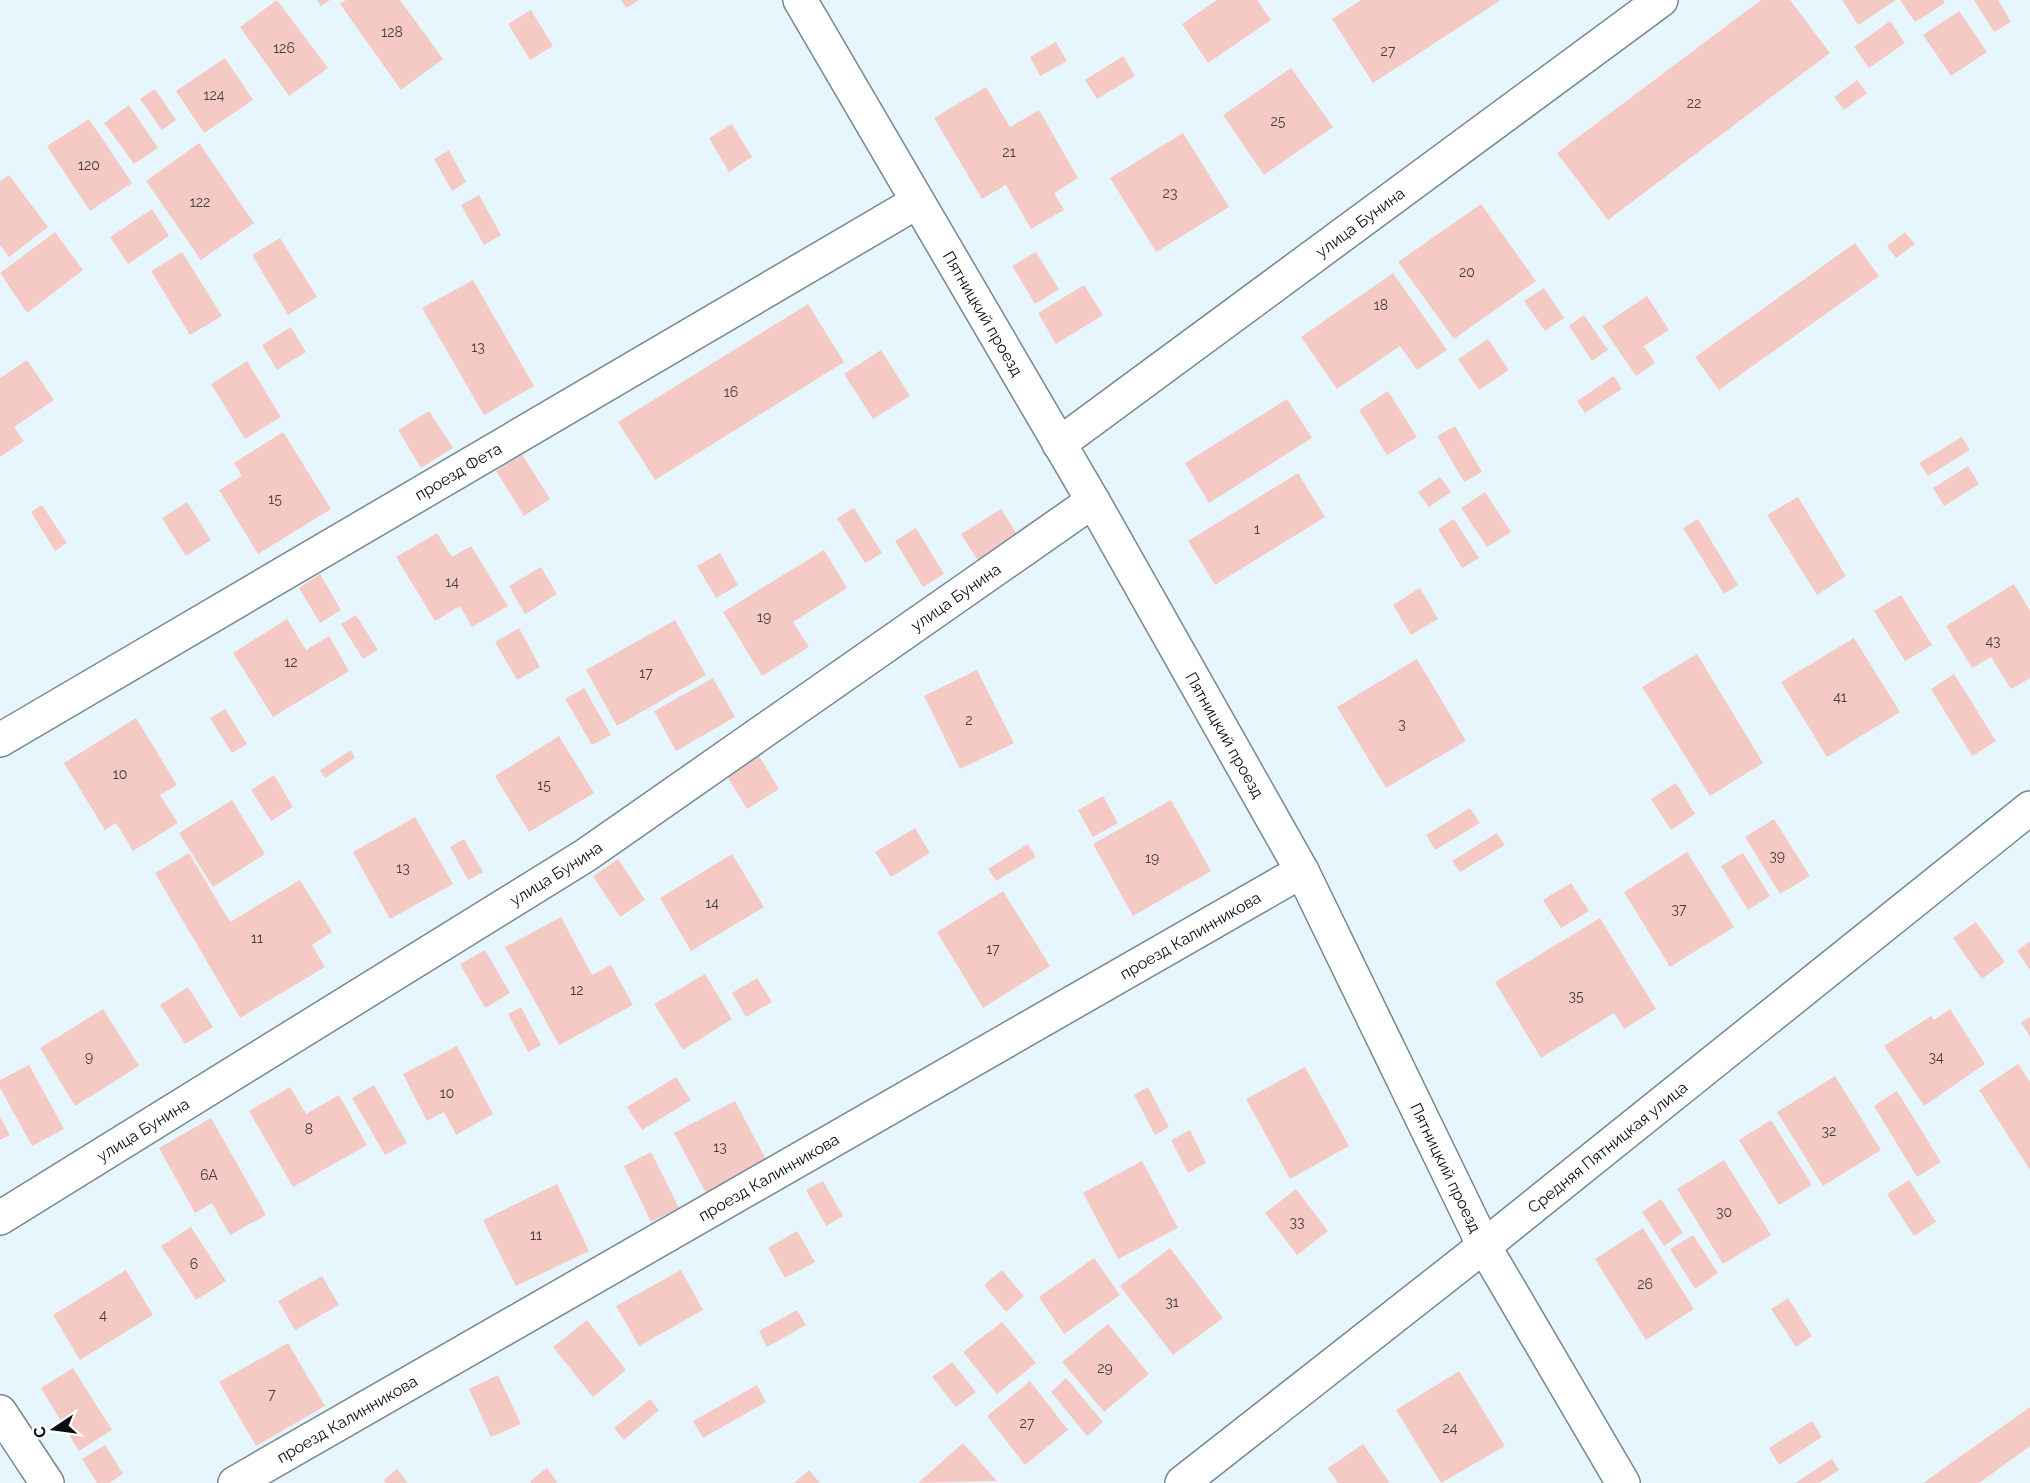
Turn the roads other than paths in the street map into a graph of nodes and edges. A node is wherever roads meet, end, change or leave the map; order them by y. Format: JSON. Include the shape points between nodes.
{"nodes":[{"id":1,"x":800,"y":0,"type":"edge"},
{"id":2,"x":1661,"y":0,"type":"edge"},
{"id":3,"x":917,"y":202,"type":"junction"},
{"id":4,"x":1059,"y":444,"type":"junction"},
{"id":5,"x":1093,"y":501,"type":"junction"},
{"id":6,"x":0,"y":740,"type":"edge"},
{"id":7,"x":2030,"y":808,"type":"edge"},
{"id":8,"x":1302,"y":871,"type":"junction"},
{"id":9,"x":0,"y":1218,"type":"edge"},
{"id":10,"x":1484,"y":1246,"type":"junction"},
{"id":11,"x":0,"y":1412,"type":"edge"},
{"id":12,"x":47,"y":1483,"type":"edge"},
{"id":13,"x":235,"y":1483,"type":"edge"},
{"id":14,"x":1182,"y":1483,"type":"edge"},
{"id":15,"x":1623,"y":1483,"type":"edge"}],
"edges":[{"from":1,"to":3,"type":"street","name":"Пятницкий проезд"},
{"from":2,"to":4,"type":"street","name":"улица Бунина"},
{"from":3,"to":4,"type":"street","name":"Пятницкий проезд"},
{"from":3,"to":6,"type":"street","name":"проезд Фета"},
{"from":4,"to":5,"type":"street","name":"Пятницкий проезд"},
{"from":5,"to":8,"type":"street","name":"Пятницкий проезд"},
{"from":5,"to":9,"type":"street","name":"улица Бунина","via":[[586,855]]},
{"from":7,"to":10,"type":"street","name":"Средняя Пятницкая улица"},
{"from":8,"to":10,"type":"street","name":"Пятницкий проезд"},
{"from":8,"to":13,"type":"street","name":"проезд Калинникова"},
{"from":10,"to":14,"type":"street","name":"Средняя Пятницкая улица"},
{"from":10,"to":15,"type":"street","name":"Пятницкий проезд"},
{"from":11,"to":12,"type":"street"}]}
